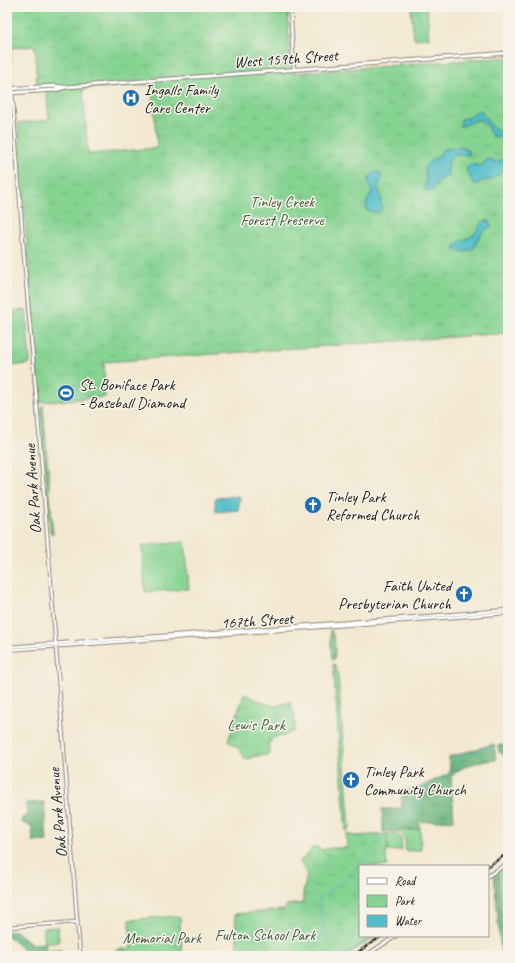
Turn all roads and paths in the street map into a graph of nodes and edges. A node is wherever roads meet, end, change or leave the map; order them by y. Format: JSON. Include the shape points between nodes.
{"nodes":[{"id":1,"x":290,"y":7,"type":"edge"},
{"id":2,"x":7,"y":21,"type":"edge"},
{"id":3,"x":508,"y":53,"type":"edge"},
{"id":4,"x":294,"y":69,"type":"junction"},
{"id":5,"x":7,"y":89,"type":"edge"},
{"id":6,"x":12,"y":90,"type":"junction"},
{"id":7,"x":7,"y":93,"type":"edge"},
{"id":8,"x":508,"y":611,"type":"edge"},
{"id":9,"x":55,"y":645,"type":"junction"},
{"id":10,"x":7,"y":647,"type":"edge"},
{"id":11,"x":7,"y":650,"type":"edge"},
{"id":12,"x":508,"y":863,"type":"edge"},
{"id":13,"x":489,"y":875,"type":"edge"},
{"id":14,"x":77,"y":922,"type":"junction"},
{"id":15,"x":7,"y":927,"type":"edge"},
{"id":16,"x":394,"y":937,"type":"edge"},
{"id":17,"x":80,"y":956,"type":"edge"},
{"id":18,"x":365,"y":956,"type":"edge"}],
"edges":[{"from":1,"to":4,"type":"street"},
{"from":2,"to":6,"type":"street","name":"Oak Park Avenue"},
{"from":3,"to":4,"type":"main road","name":"West 159th Street"},
{"from":4,"to":6,"type":"main road","name":"West 159th Street","via":[[54,90]]},
{"from":5,"to":6,"type":"main road","name":"West 159th Street"},
{"from":6,"to":7,"type":"main road","name":"West 159th Street"},
{"from":6,"to":9,"type":"street","name":"Oak Park Avenue"},
{"from":8,"to":9,"type":"street","name":"167th Street"},
{"from":9,"to":10,"type":"street","name":"167th Street"},
{"from":9,"to":11,"type":"street","name":"167th Street"},
{"from":9,"to":14,"type":"street","name":"Oak Park Avenue"},
{"from":12,"to":13,"type":"street"},
{"from":14,"to":15,"type":"street"},
{"from":14,"to":17,"type":"street","name":"Oak Park Avenue"},
{"from":16,"to":18,"type":"street"}]}
